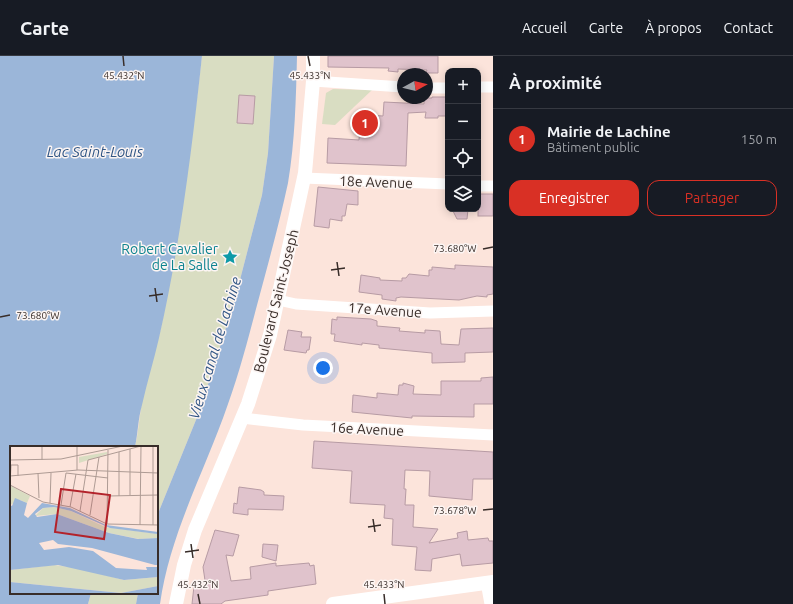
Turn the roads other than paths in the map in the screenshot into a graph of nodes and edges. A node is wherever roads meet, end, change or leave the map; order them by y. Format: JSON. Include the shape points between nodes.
{"nodes":[{"id":1,"x":313,"y":56,"type":"edge"},
{"id":2,"x":313,"y":81,"type":"junction"},
{"id":3,"x":397,"y":87,"type":"edge"},
{"id":4,"x":481,"y":87,"type":"edge"},
{"id":5,"x":493,"y":87,"type":"edge"},
{"id":6,"x":433,"y":88,"type":"edge"},
{"id":7,"x":445,"y":88,"type":"edge"},
{"id":8,"x":304,"y":178,"type":"junction"},
{"id":9,"x":445,"y":184,"type":"edge"},
{"id":10,"x":481,"y":186,"type":"edge"},
{"id":11,"x":493,"y":186,"type":"edge"},
{"id":12,"x":278,"y":300,"type":"junction"},
{"id":13,"x":493,"y":311,"type":"edge"},
{"id":14,"x":242,"y":418,"type":"junction"},
{"id":15,"x":493,"y":435,"type":"edge"},
{"id":16,"x":490,"y":582,"type":"edge"},
{"id":17,"x":176,"y":604,"type":"edge"},
{"id":18,"x":334,"y":604,"type":"edge"},
{"id":19,"x":490,"y":604,"type":"edge"}],
"edges":[{"from":1,"to":2,"type":"street","name":"Boulevard Saint-Joseph"},
{"from":2,"to":3,"type":"street"},
{"from":2,"to":8,"type":"street","name":"Boulevard Saint-Joseph"},
{"from":4,"to":5,"type":"street"},
{"from":6,"to":7,"type":"street"},
{"from":8,"to":9,"type":"street","name":"18e Avenue"},
{"from":8,"to":12,"type":"street","name":"Boulevard Saint-Joseph"},
{"from":10,"to":11,"type":"street"},
{"from":12,"to":13,"type":"street","name":"17e Avenue","via":[[296,304],[409,312]]},
{"from":12,"to":14,"type":"street","name":"Boulevard Saint-Joseph","via":[[266,351]]},
{"from":14,"to":15,"type":"street","name":"16e Avenue","via":[[303,425]]},
{"from":14,"to":17,"type":"street","name":"Boulevard Saint-Joseph","via":[[195,530]]},
{"from":16,"to":18,"type":"street"},
{"from":16,"to":19,"type":"street"}]}
